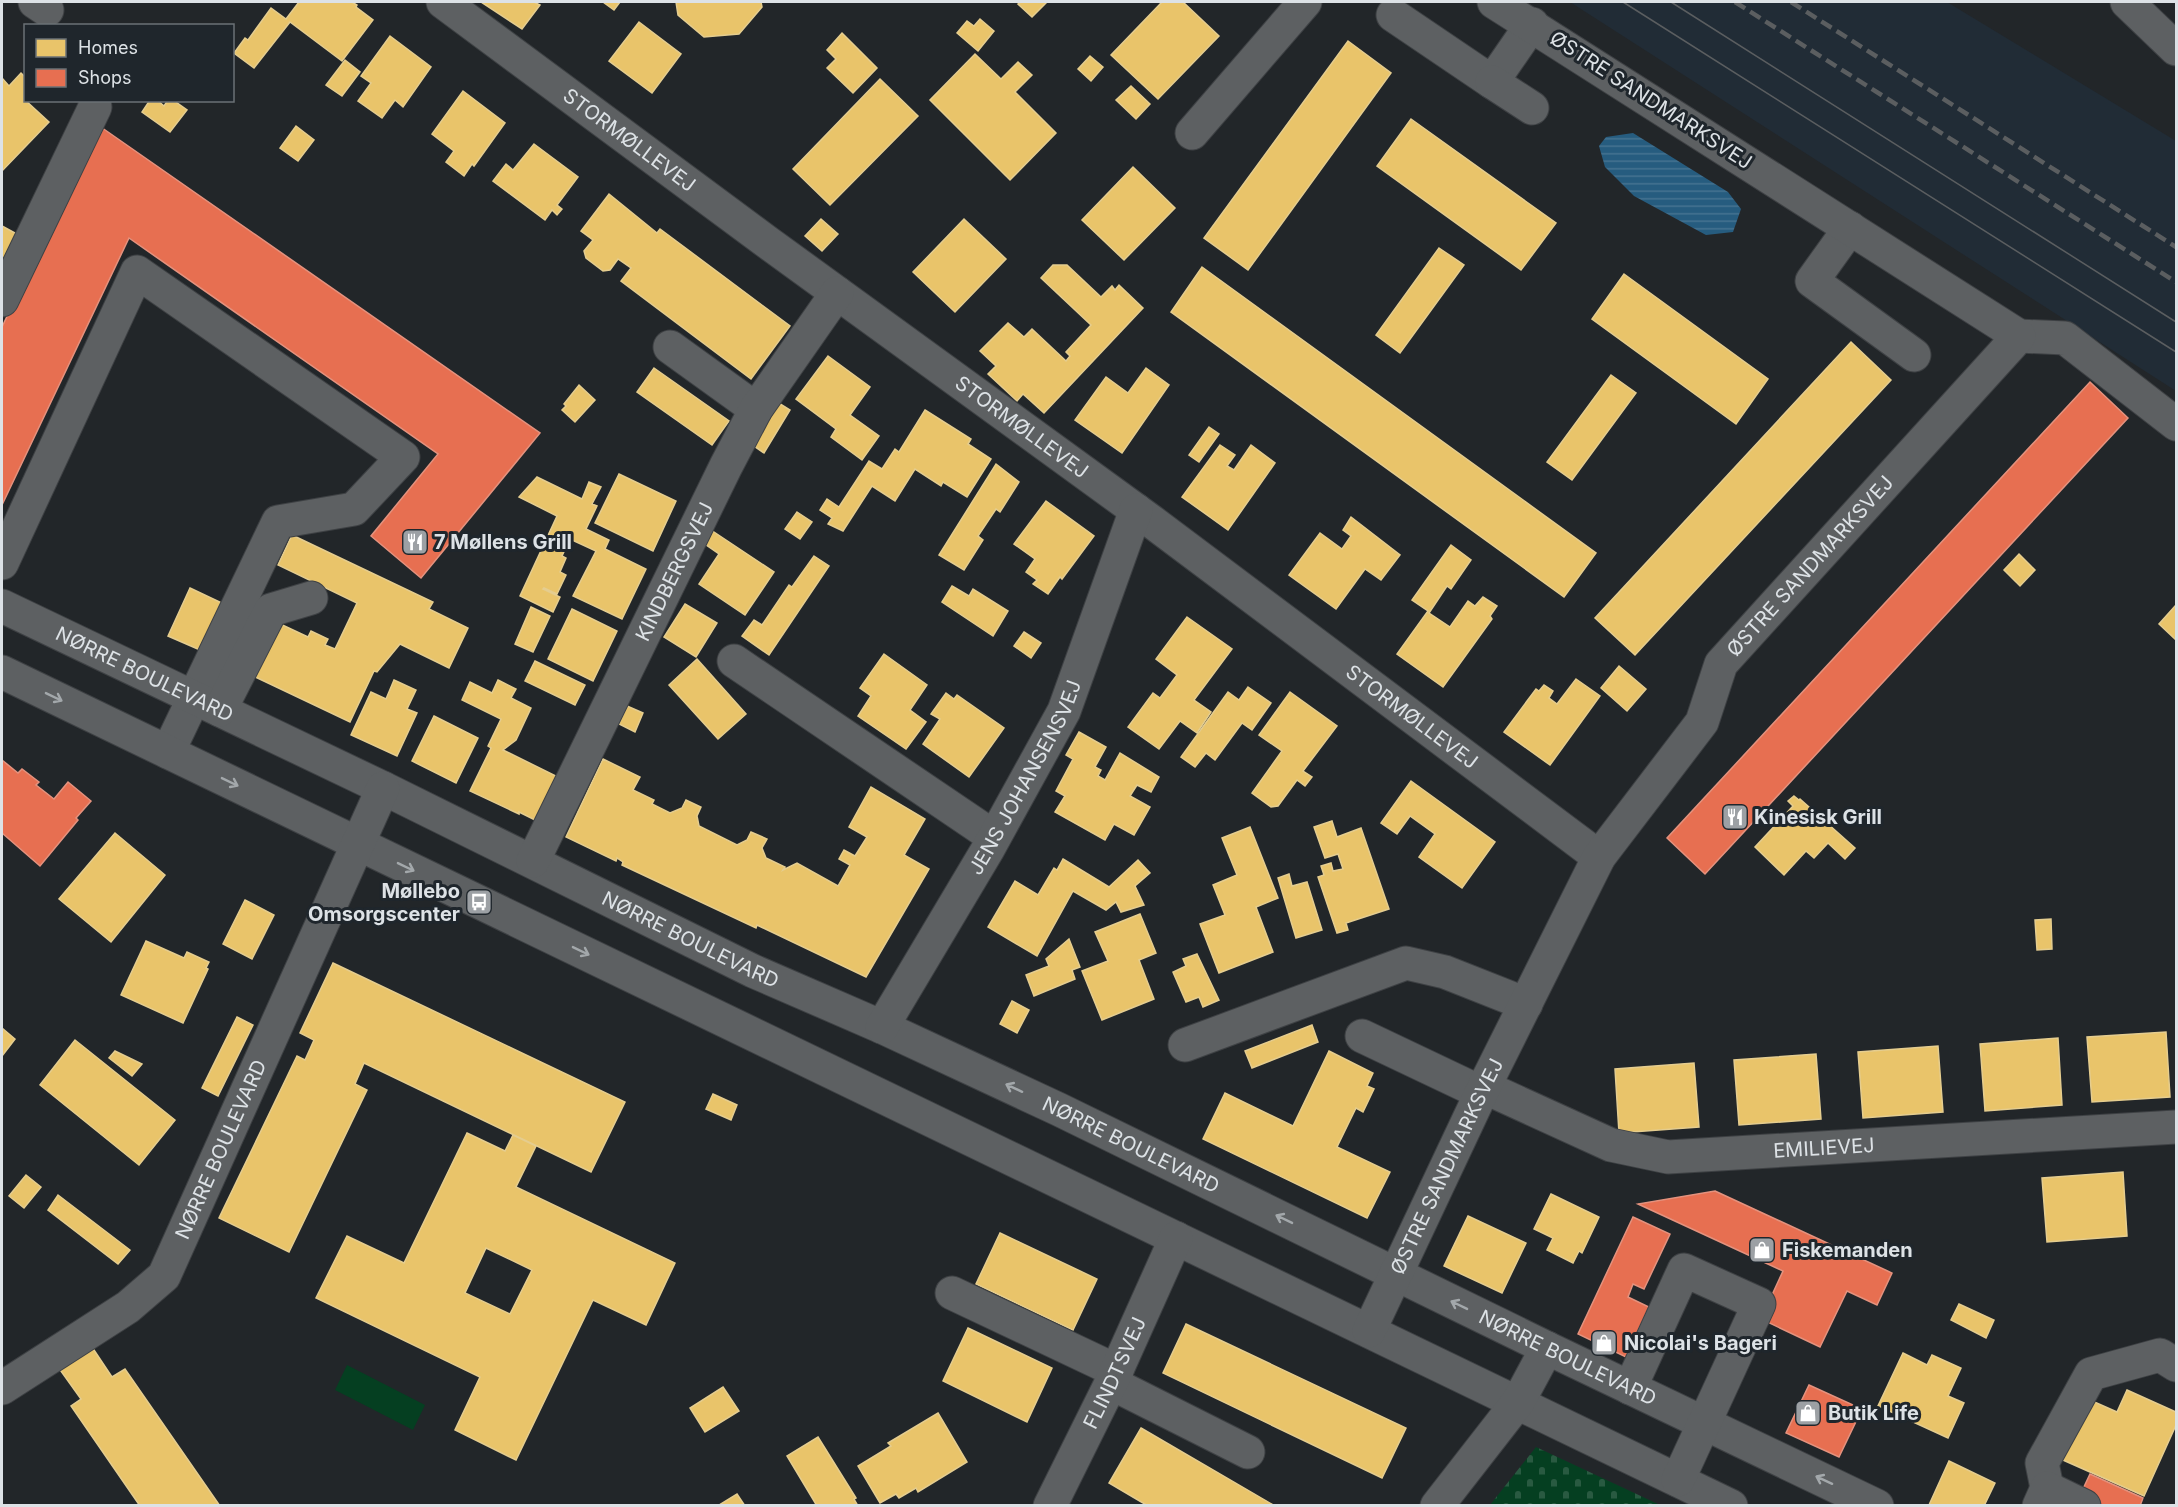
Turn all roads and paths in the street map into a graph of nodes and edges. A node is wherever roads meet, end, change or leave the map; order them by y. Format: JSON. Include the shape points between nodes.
{"nodes":[{"id":1,"x":443,"y":2,"type":"edge"},
{"id":2,"x":1305,"y":2,"type":"edge"},
{"id":3,"x":1494,"y":2,"type":"edge"},
{"id":4,"x":2127,"y":2,"type":"edge"},
{"id":5,"x":1393,"y":15,"type":"dead end"},
{"id":6,"x":1532,"y":24,"type":"junction"},
{"id":7,"x":2176,"y":49,"type":"edge"},
{"id":8,"x":1492,"y":82,"type":"junction"},
{"id":9,"x":95,"y":107,"type":"dead end"},
{"id":10,"x":1532,"y":108,"type":"dead end"},
{"id":11,"x":1192,"y":133,"type":"dead end"},
{"id":12,"x":1850,"y":228,"type":"junction"},
{"id":13,"x":837,"y":293,"type":"junction"},
{"id":14,"x":2,"y":300,"type":"edge"},
{"id":15,"x":2019,"y":336,"type":"junction"},
{"id":16,"x":670,"y":347,"type":"dead end"},
{"id":17,"x":1914,"y":355,"type":"dead end"},
{"id":18,"x":756,"y":409,"type":"junction"},
{"id":19,"x":2176,"y":424,"type":"edge"},
{"id":20,"x":1136,"y":510,"type":"junction"},
{"id":21,"x":2,"y":563,"type":"edge"},
{"id":22,"x":311,"y":598,"type":"dead end"},
{"id":23,"x":2,"y":606,"type":"edge"},
{"id":24,"x":734,"y":661,"type":"dead end"},
{"id":25,"x":2,"y":672,"type":"edge"},
{"id":26,"x":207,"y":704,"type":"junction"},
{"id":27,"x":168,"y":752,"type":"junction"},
{"id":28,"x":383,"y":788,"type":"junction"},
{"id":29,"x":994,"y":837,"type":"junction"},
{"id":30,"x":358,"y":844,"type":"junction"},
{"id":31,"x":1599,"y":857,"type":"junction"},
{"id":32,"x":533,"y":861,"type":"junction"},
{"id":33,"x":1526,"y":1004,"type":"junction"},
{"id":34,"x":882,"y":1027,"type":"junction"},
{"id":35,"x":1362,"y":1036,"type":"dead end"},
{"id":36,"x":1185,"y":1045,"type":"dead end"},
{"id":37,"x":1483,"y":1090,"type":"junction"},
{"id":38,"x":2176,"y":1127,"type":"edge"},
{"id":39,"x":1176,"y":1238,"type":"junction"},
{"id":40,"x":1397,"y":1274,"type":"junction"},
{"id":41,"x":952,"y":1293,"type":"dead end"},
{"id":42,"x":1369,"y":1331,"type":"junction"},
{"id":43,"x":1546,"y":1348,"type":"junction"},
{"id":44,"x":2176,"y":1365,"type":"edge"},
{"id":45,"x":1114,"y":1377,"type":"junction"},
{"id":46,"x":2,"y":1388,"type":"edge"},
{"id":47,"x":1630,"y":1388,"type":"junction"},
{"id":48,"x":1518,"y":1402,"type":"junction"},
{"id":49,"x":1705,"y":1424,"type":"junction"},
{"id":50,"x":1248,"y":1452,"type":"dead end"},
{"id":51,"x":1678,"y":1480,"type":"junction"},
{"id":52,"x":2043,"y":1497,"type":"edge"},
{"id":53,"x":1050,"y":1506,"type":"edge"},
{"id":54,"x":1437,"y":1506,"type":"edge"},
{"id":55,"x":1731,"y":1506,"type":"edge"},
{"id":56,"x":1877,"y":1506,"type":"edge"},
{"id":57,"x":2084,"y":1506,"type":"edge"}],
"edges":[{"from":1,"to":13,"type":"street","name":"STORMØLLEVEJ"},
{"from":2,"to":11,"type":"street"},
{"from":3,"to":6,"type":"street","name":"ØSTRE SANDMARKSVEJ"},
{"from":4,"to":7,"type":"street"},
{"from":5,"to":8,"type":"street"},
{"from":6,"to":8,"type":"street"},
{"from":6,"to":12,"type":"street","name":"ØSTRE SANDMARKSVEJ"},
{"from":8,"to":10,"type":"street"},
{"from":9,"to":14,"type":"street"},
{"from":12,"to":15,"type":"street","name":"ØSTRE SANDMARKSVEJ"},
{"from":12,"to":17,"type":"street","via":[[1812,281]]},
{"from":13,"to":18,"type":"street","name":"KINDBERGSVEJ"},
{"from":13,"to":20,"type":"street","name":"STORMØLLEVEJ"},
{"from":15,"to":19,"type":"street","via":[[2065,338]]},
{"from":15,"to":31,"type":"street","name":"ØSTRE SANDMARKSVEJ","via":[[1722,664],[1702,722]]},
{"from":16,"to":18,"type":"street"},
{"from":18,"to":32,"type":"street","name":"KINDBERGSVEJ"},
{"from":20,"to":29,"type":"street","name":"JENS JOHANSENSVEJ","via":[[1064,711]]},
{"from":20,"to":31,"type":"street","name":"STORMØLLEVEJ"},
{"from":21,"to":26,"type":"street","via":[[136,272],[403,458],[354,509],[279,522]]},
{"from":22,"to":26,"type":"street","via":[[271,610]]},
{"from":23,"to":26,"type":"street","name":"NØRRE BOULEVARD"},
{"from":24,"to":29,"type":"street"},
{"from":25,"to":27,"type":"street","one_way":true},
{"from":26,"to":27,"type":"street"},
{"from":26,"to":28,"type":"street","name":"NØRRE BOULEVARD"},
{"from":27,"to":30,"type":"street","one_way":true},
{"from":28,"to":30,"type":"street","name":"NØRRE BOULEVARD"},
{"from":28,"to":32,"type":"street","name":"NØRRE BOULEVARD"},
{"from":29,"to":34,"type":"street","name":"JENS JOHANSENSVEJ"},
{"from":30,"to":39,"type":"street","one_way":true},
{"from":30,"to":46,"type":"street","name":"NØRRE BOULEVARD","via":[[164,1276],[128,1307]]},
{"from":31,"to":33,"type":"street","name":"ØSTRE SANDMARKSVEJ"},
{"from":32,"to":34,"type":"street","name":"NØRRE BOULEVARD","via":[[753,971]]},
{"from":33,"to":36,"type":"street","via":[[1445,972],[1406,963]]},
{"from":33,"to":37,"type":"street","name":"ØSTRE SANDMARKSVEJ"},
{"from":40,"to":34,"type":"street","name":"NØRRE BOULEVARD","one_way":true},
{"from":35,"to":37,"type":"street","name":"EMILIEVEJ"},
{"from":37,"to":38,"type":"street","name":"EMILIEVEJ","via":[[1611,1145],[1668,1157]]},
{"from":37,"to":40,"type":"street","name":"ØSTRE SANDMARKSVEJ"},
{"from":39,"to":42,"type":"street"},
{"from":39,"to":45,"type":"street","name":"FLINDTSVEJ"},
{"from":40,"to":42,"type":"street","name":"ØSTRE SANDMARKSVEJ"},
{"from":43,"to":40,"type":"street","name":"NØRRE BOULEVARD","one_way":true},
{"from":41,"to":45,"type":"street"},
{"from":42,"to":48,"type":"street"},
{"from":43,"to":47,"type":"street","name":"NØRRE BOULEVARD"},
{"from":43,"to":48,"type":"street"},
{"from":44,"to":52,"type":"street","via":[[2160,1354],[2091,1374],[2042,1463]]},
{"from":45,"to":50,"type":"street"},
{"from":45,"to":53,"type":"street","name":"FLINDTSVEJ"},
{"from":47,"to":49,"type":"street","name":"NØRRE BOULEVARD"},
{"from":47,"to":49,"type":"street","via":[[1684,1270],[1759,1304]]},
{"from":48,"to":51,"type":"street"},
{"from":48,"to":54,"type":"street"},
{"from":49,"to":51,"type":"street"},
{"from":56,"to":49,"type":"street","name":"NØRRE BOULEVARD","one_way":true},
{"from":51,"to":55,"type":"street"},
{"from":52,"to":57,"type":"street"}]}
